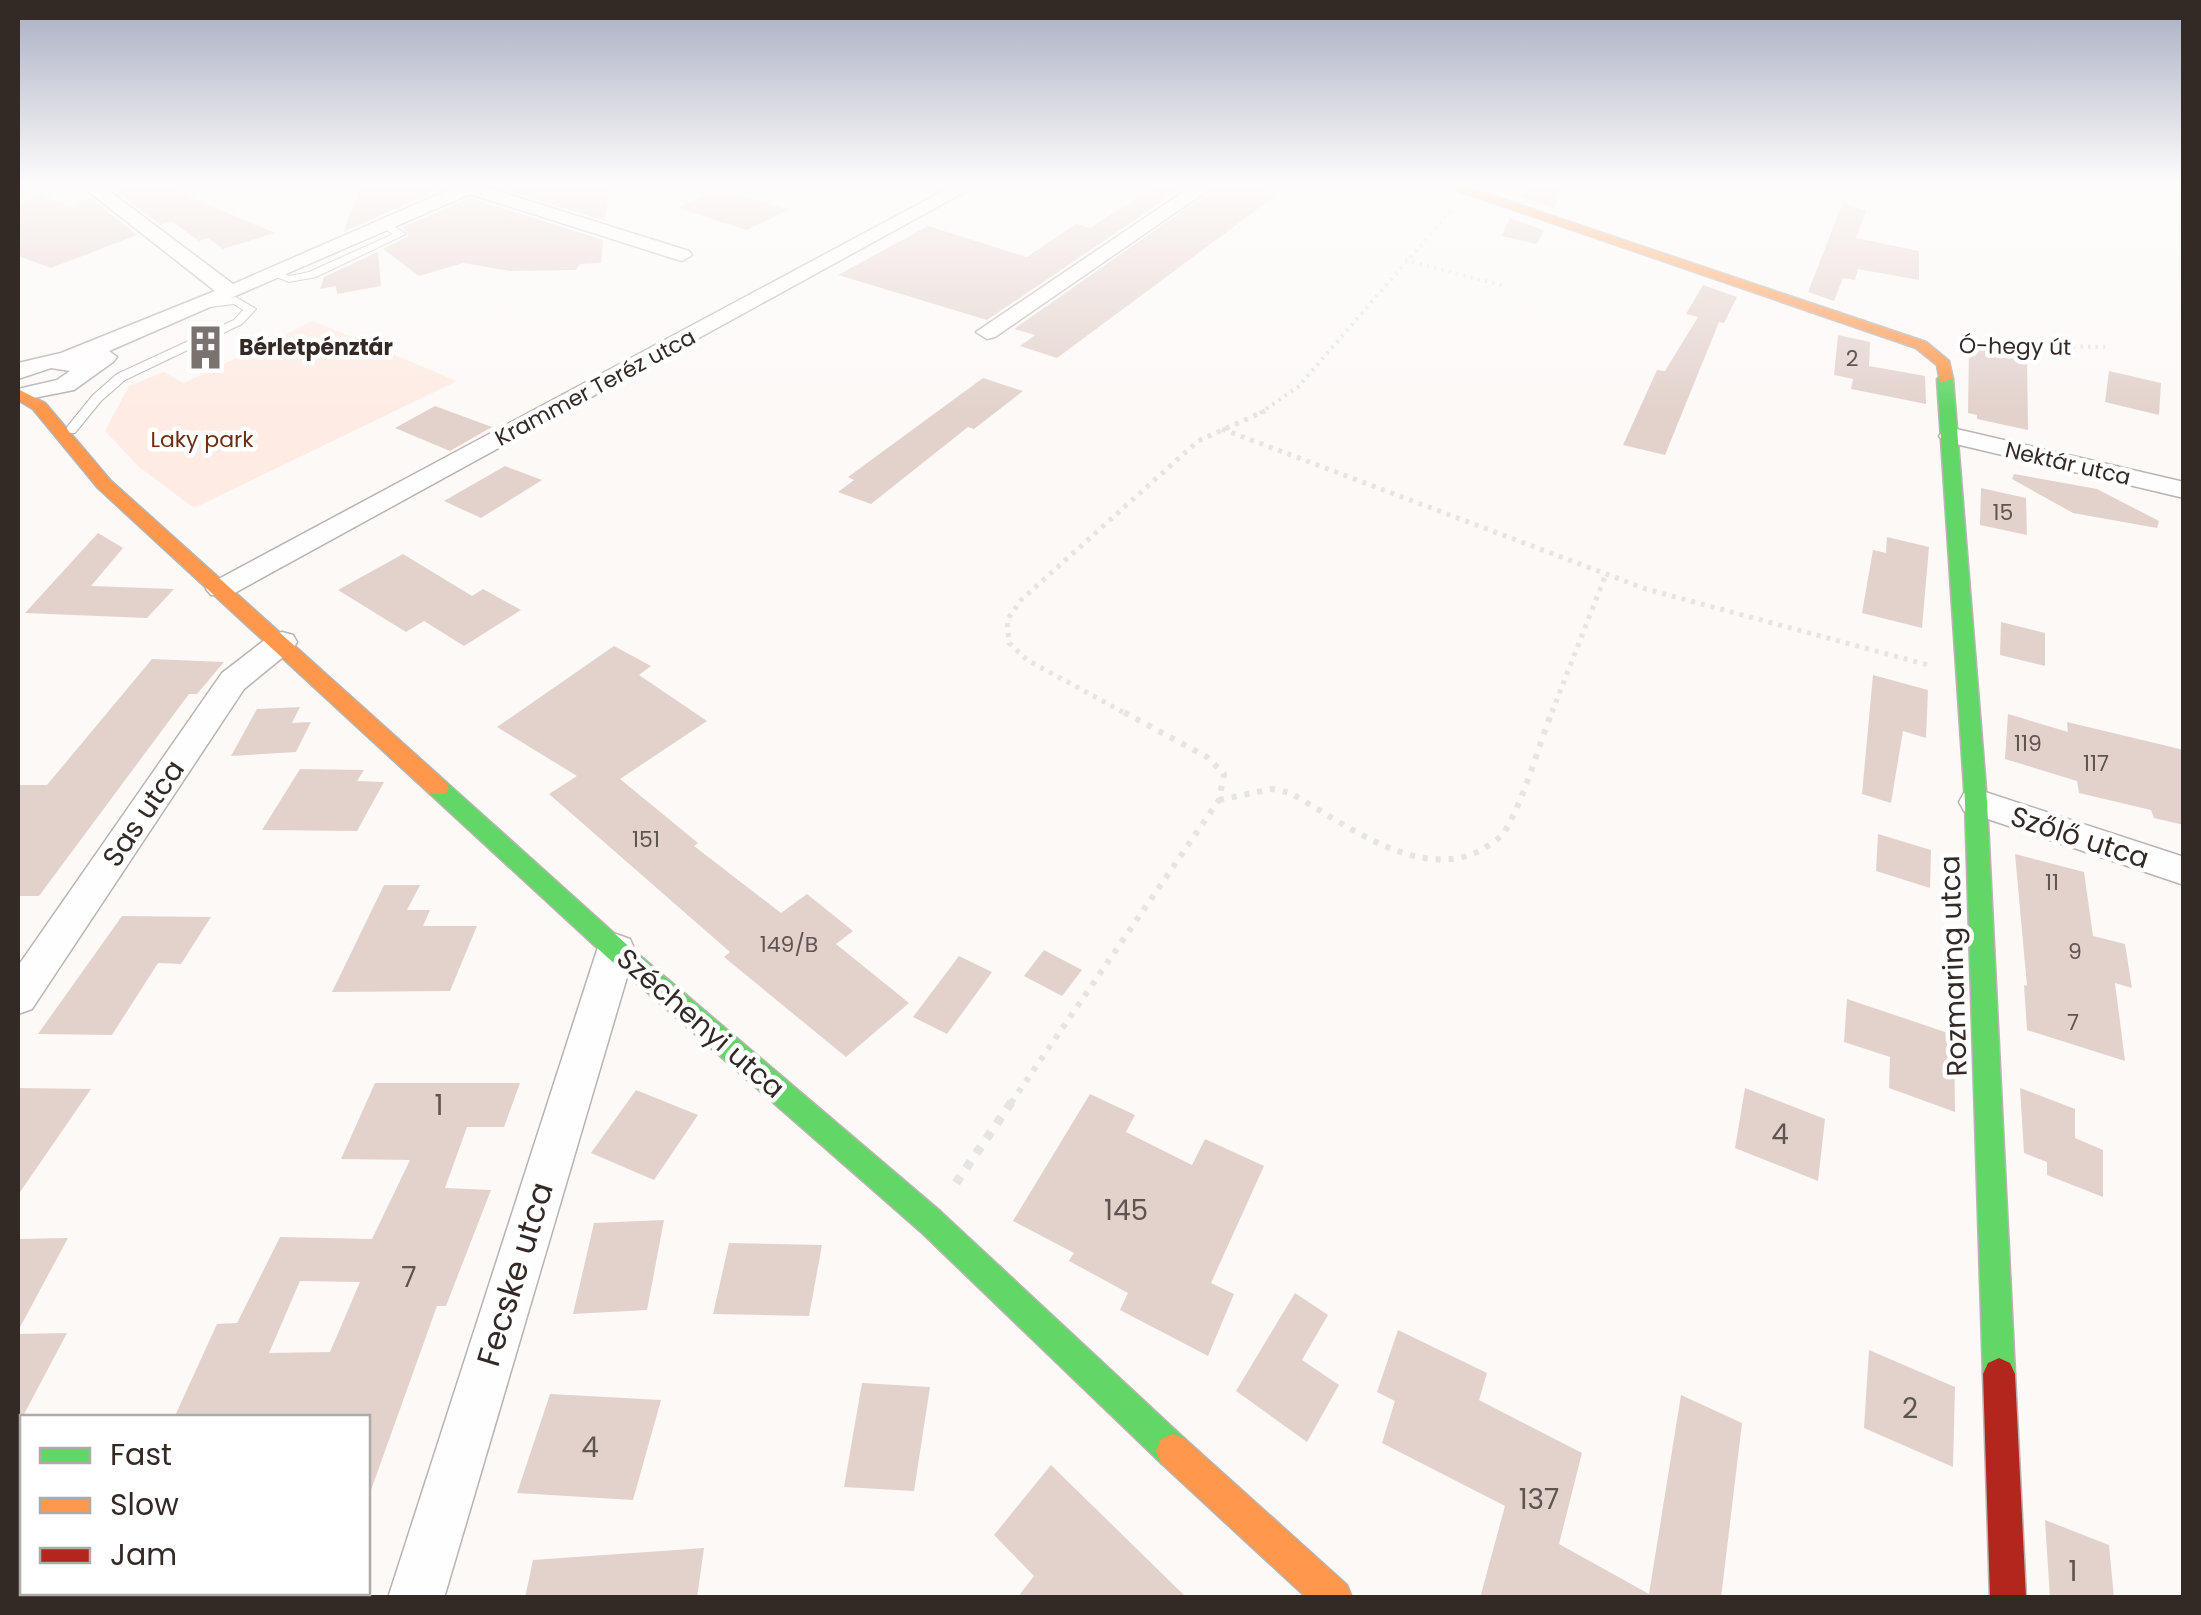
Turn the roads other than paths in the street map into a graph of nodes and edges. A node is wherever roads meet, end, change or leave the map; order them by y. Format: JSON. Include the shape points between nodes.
{"nodes":[{"id":1,"x":187,"y":259,"type":"edge"},
{"id":2,"x":307,"y":259,"type":"edge"},
{"id":3,"x":831,"y":259,"type":"edge"},
{"id":4,"x":1095,"y":259,"type":"edge"},
{"id":5,"x":1669,"y":259,"type":"edge"},
{"id":6,"x":230,"y":292,"type":"junction"},
{"id":7,"x":197,"y":307,"type":"junction"},
{"id":8,"x":987,"y":332,"type":"dead end"},
{"id":9,"x":18,"y":363,"type":"edge"},
{"id":10,"x":68,"y":370,"type":"junction"},
{"id":11,"x":112,"y":383,"type":"junction"},
{"id":12,"x":19,"y":387,"type":"edge"},
{"id":13,"x":1952,"y":436,"type":"junction"},
{"id":14,"x":70,"y":438,"type":"junction"},
{"id":15,"x":2184,"y":490,"type":"edge"},
{"id":16,"x":221,"y":589,"type":"junction"},
{"id":17,"x":282,"y":642,"type":"junction"},
{"id":18,"x":1976,"y":802,"type":"junction"},
{"id":19,"x":2184,"y":871,"type":"edge"},
{"id":20,"x":616,"y":950,"type":"junction"},
{"id":21,"x":18,"y":997,"type":"edge"},
{"id":22,"x":416,"y":1598,"type":"edge"},
{"id":23,"x":1334,"y":1598,"type":"edge"},
{"id":24,"x":2008,"y":1598,"type":"edge"}],
"edges":[{"from":1,"to":6,"type":"street"},
{"from":2,"to":6,"type":"street"},
{"from":3,"to":16,"type":"street","name":"Krammer Teréz utca"},
{"from":4,"to":8,"type":"street"},
{"from":5,"to":13,"type":"street","name":"Rozmaring utca","via":[[1921,344],[1944,364]]},
{"from":6,"to":7,"type":"street"},
{"from":7,"to":10,"type":"street"},
{"from":7,"to":11,"type":"lane","via":[[236,300],[250,309],[238,322]]},
{"from":9,"to":10,"type":"street"},
{"from":10,"to":11,"type":"lane"},
{"from":10,"to":12,"type":"street","via":[[55,389]]},
{"from":10,"to":14,"type":"street"},
{"from":11,"to":14,"type":"lane"},
{"from":12,"to":14,"type":"street","name":"Széchenyi utca"},
{"from":13,"to":15,"type":"street","name":"Nektár utca"},
{"from":13,"to":18,"type":"street","name":"Rozmaring utca"},
{"from":14,"to":16,"type":"street","name":"Széchenyi utca","via":[[104,484]]},
{"from":16,"to":17,"type":"street","name":"Széchenyi utca"},
{"from":17,"to":20,"type":"street","name":"Széchenyi utca"},
{"from":17,"to":21,"type":"street","name":"Sas utca","via":[[233,681]]},
{"from":18,"to":19,"type":"street","name":"Szőlő utca"},
{"from":18,"to":24,"type":"street","name":"Rozmaring utca"},
{"from":20,"to":22,"type":"street","name":"Fecske utca"},
{"from":20,"to":23,"type":"street","name":"Széchenyi utca","via":[[930,1221]]}]}
